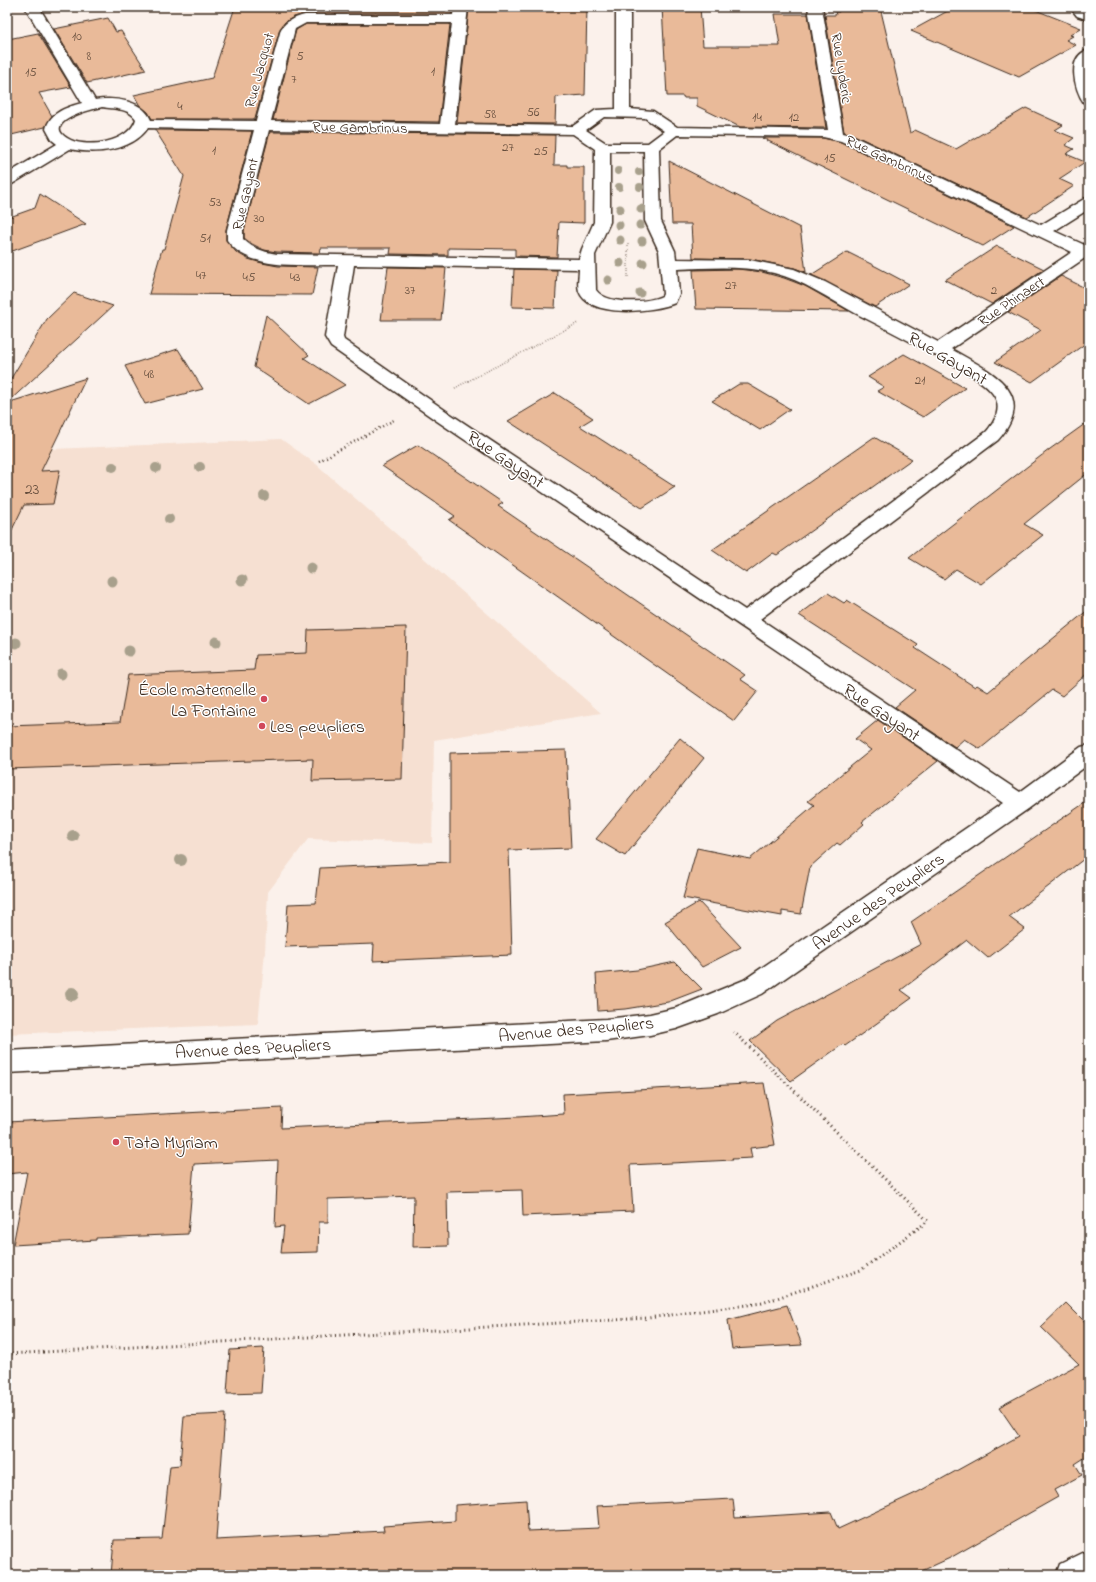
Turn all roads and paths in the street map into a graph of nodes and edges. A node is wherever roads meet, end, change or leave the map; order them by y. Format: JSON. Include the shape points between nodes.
{"nodes":[{"id":1,"x":32,"y":7,"type":"edge"},
{"id":2,"x":623,"y":7,"type":"edge"},
{"id":3,"x":815,"y":7,"type":"edge"},
{"id":4,"x":1077,"y":7,"type":"edge"},
{"id":5,"x":460,"y":13,"type":"edge"},
{"id":6,"x":1089,"y":16,"type":"edge"},
{"id":7,"x":1089,"y":54,"type":"edge"},
{"id":8,"x":1089,"y":100,"type":"edge"},
{"id":9,"x":90,"y":104,"type":"junction"},
{"id":10,"x":623,"y":113,"type":"junction"},
{"id":11,"x":144,"y":124,"type":"junction"},
{"id":12,"x":262,"y":126,"type":"junction"},
{"id":13,"x":447,"y":128,"type":"junction"},
{"id":14,"x":576,"y":130,"type":"junction"},
{"id":15,"x":674,"y":131,"type":"junction"},
{"id":16,"x":836,"y":135,"type":"junction"},
{"id":17,"x":68,"y":144,"type":"junction"},
{"id":18,"x":603,"y":147,"type":"junction"},
{"id":19,"x":651,"y":147,"type":"junction"},
{"id":20,"x":7,"y":181,"type":"edge"},
{"id":21,"x":1089,"y":202,"type":"edge"},
{"id":22,"x":1043,"y":232,"type":"junction"},
{"id":23,"x":1087,"y":252,"type":"edge"},
{"id":24,"x":347,"y":261,"type":"junction"},
{"id":25,"x":586,"y":264,"type":"junction"},
{"id":26,"x":668,"y":264,"type":"junction"},
{"id":27,"x":612,"y":305,"type":"junction"},
{"id":28,"x":938,"y":350,"type":"junction"},
{"id":29,"x":424,"y":404,"type":"junction"},
{"id":30,"x":319,"y":461,"type":"dead end"},
{"id":31,"x":745,"y":620,"type":"junction"},
{"id":32,"x":1089,"y":753,"type":"edge"},
{"id":33,"x":1020,"y":803,"type":"junction"},
{"id":34,"x":708,"y":1007,"type":"junction"},
{"id":35,"x":7,"y":1062,"type":"edge"},
{"id":36,"x":7,"y":1354,"type":"edge"},
{"id":37,"x":1089,"y":1565,"type":"edge"},
{"id":38,"x":1071,"y":1575,"type":"edge"}],
"edges":[{"from":1,"to":9,"type":"street"},
{"from":2,"to":10,"type":"street"},
{"from":3,"to":16,"type":"street","name":"Rue Lyderic"},
{"from":4,"to":6,"type":"street"},
{"from":5,"to":12,"type":"street","name":"Rue Jacquot","via":[[295,21],[288,29]]},
{"from":5,"to":13,"type":"street","name":"Rue Jacquot"},
{"from":7,"to":8,"type":"street","via":[[1080,68]]},
{"from":9,"to":11,"type":"street","via":[[114,103],[134,108],[144,118]]},
{"from":9,"to":17,"type":"street","via":[[71,110],[58,120],[54,131],[56,136]]},
{"from":10,"to":14,"type":"street","via":[[601,113]]},
{"from":10,"to":15,"type":"street","via":[[648,114]]},
{"from":11,"to":12,"type":"street","name":"Rue Gambrinus"},
{"from":11,"to":17,"type":"street","via":[[135,136],[115,145],[90,148]]},
{"from":12,"to":13,"type":"street","name":"Rue Gambrinus"},
{"from":12,"to":24,"type":"street","name":"Rue Gayant","via":[[235,230],[235,240],[243,250],[254,255],[277,259]]},
{"from":13,"to":14,"type":"street","name":"Rue Gambrinus"},
{"from":14,"to":18,"type":"street"},
{"from":15,"to":16,"type":"street","name":"Rue Gambrinus"},
{"from":15,"to":19,"type":"street"},
{"from":16,"to":22,"type":"street","name":"Rue Gambrinus"},
{"from":17,"to":20,"type":"street"},
{"from":18,"to":19,"type":"street"},
{"from":18,"to":25,"type":"street","via":[[602,222],[588,253]]},
{"from":19,"to":26,"type":"street","via":[[653,221],[667,251]]},
{"from":21,"to":22,"type":"street"},
{"from":22,"to":23,"type":"street","name":"Rue Gambrinus"},
{"from":23,"to":28,"type":"street","name":"Rue Phinaert"},
{"from":24,"to":25,"type":"street","name":"Rue Gayant"},
{"from":24,"to":29,"type":"street","name":"Rue Gayant","via":[[334,337],[337,343]]},
{"from":25,"to":27,"type":"street","via":[[588,291],[600,301]]},
{"from":26,"to":27,"type":"street","via":[[671,294],[669,299],[648,306]]},
{"from":26,"to":28,"type":"street","name":"Rue Gayant","via":[[747,264],[779,269],[814,284]]},
{"from":27,"to":29,"type":"path"},
{"from":28,"to":31,"type":"street","name":"Rue Gayant","via":[[996,386],[1007,406],[1006,417],[1000,427],[992,436]]},
{"from":29,"to":30,"type":"path"},
{"from":29,"to":31,"type":"street","name":"Rue Gayant"},
{"from":31,"to":33,"type":"street","name":"Rue Gayant"},
{"from":32,"to":33,"type":"street","name":"Avenue des Peupliers"},
{"from":33,"to":34,"type":"street","name":"Avenue des Peupliers","via":[[753,987]]},
{"from":34,"to":35,"type":"street","name":"Avenue des Peupliers","via":[[664,1022],[633,1028]]},
{"from":34,"to":36,"type":"path","via":[[928,1221],[861,1270],[762,1304],[648,1318]]},
{"from":37,"to":38,"type":"street"}]}
